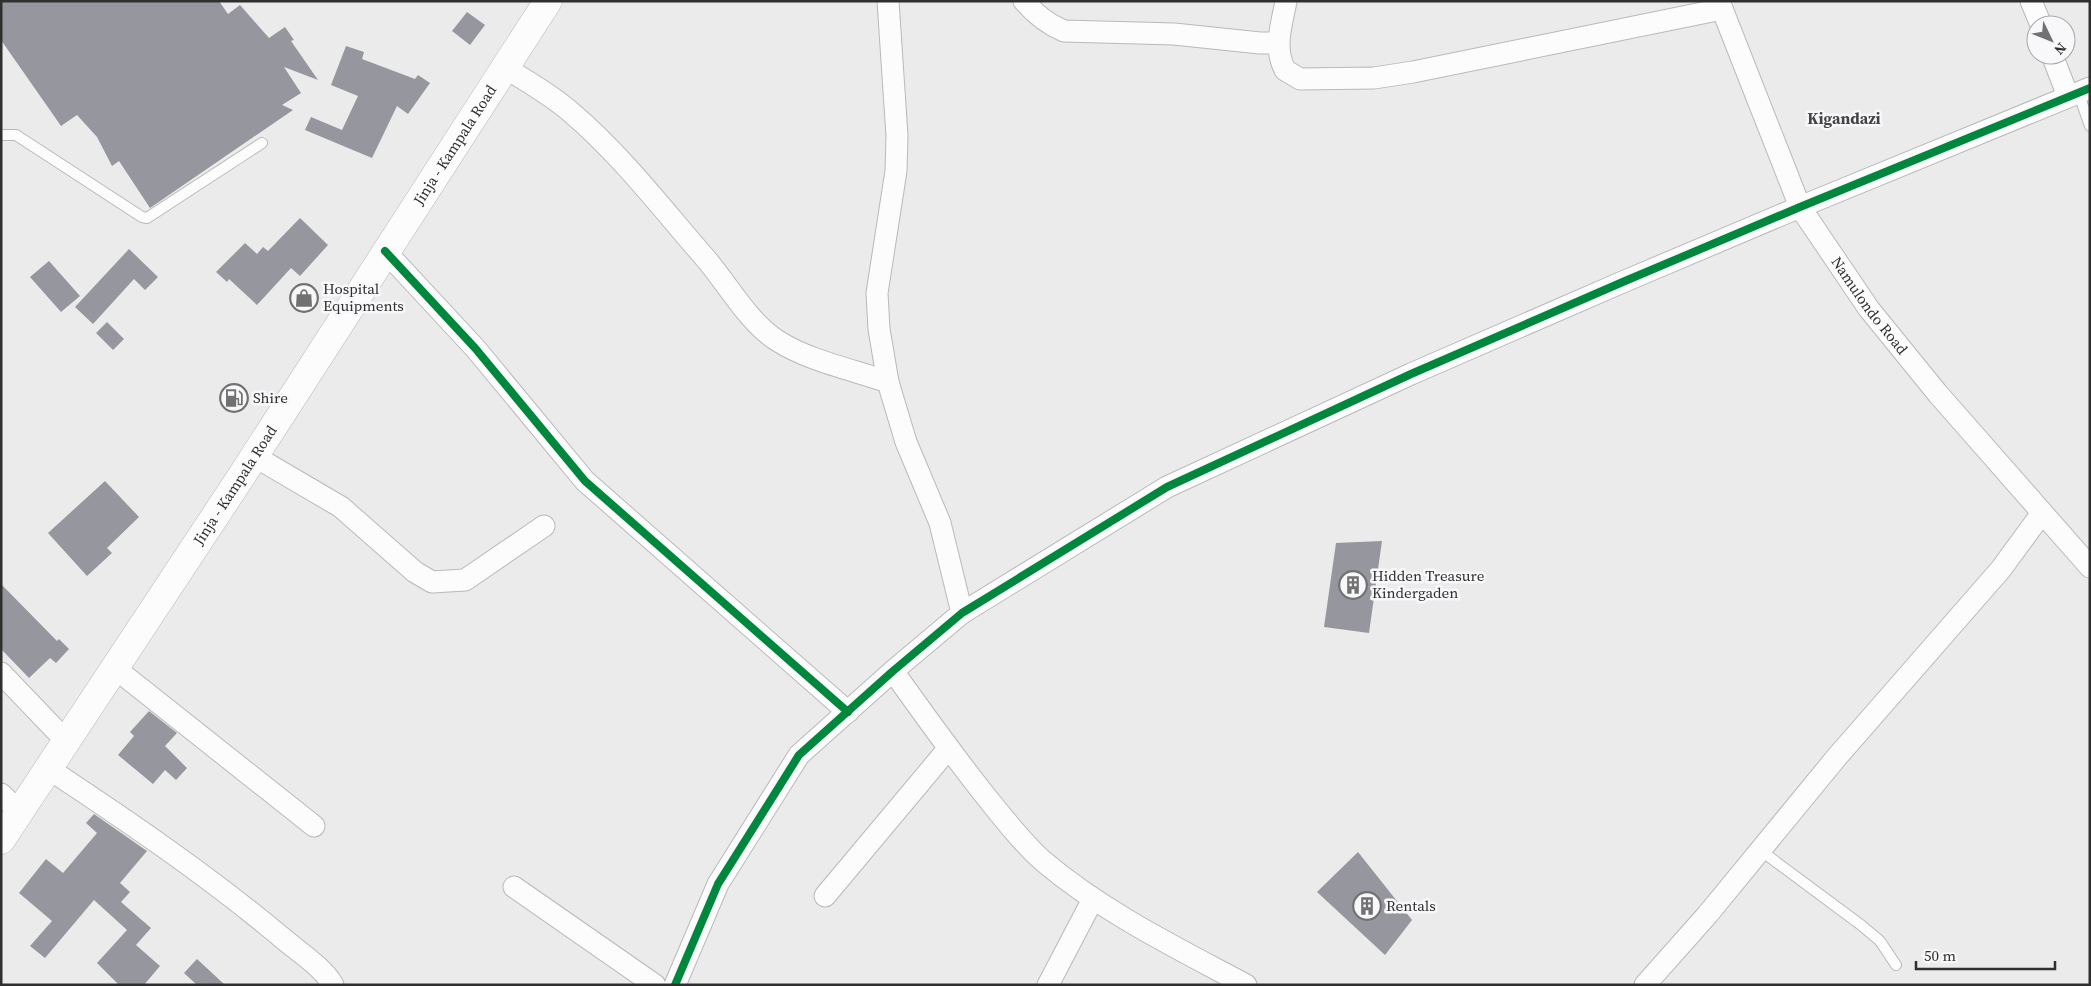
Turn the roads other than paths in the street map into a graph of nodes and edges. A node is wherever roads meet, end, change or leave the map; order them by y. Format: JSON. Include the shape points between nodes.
{"nodes":[{"id":1,"x":548,"y":1,"type":"edge"},
{"id":2,"x":888,"y":1,"type":"edge"},
{"id":3,"x":1024,"y":1,"type":"edge"},
{"id":4,"x":1286,"y":1,"type":"edge"},
{"id":5,"x":2031,"y":1,"type":"edge"},
{"id":6,"x":1720,"y":5,"type":"edge"},
{"id":7,"x":2036,"y":15,"type":"edge"},
{"id":8,"x":1278,"y":43,"type":"junction"},
{"id":9,"x":2059,"y":65,"type":"edge"},
{"id":10,"x":504,"y":67,"type":"junction"},
{"id":11,"x":2079,"y":92,"type":"edge"},
{"id":12,"x":2090,"y":126,"type":"edge"},
{"id":13,"x":1,"y":135,"type":"edge"},
{"id":14,"x":262,"y":143,"type":"dead end"},
{"id":15,"x":1800,"y":206,"type":"junction"},
{"id":16,"x":386,"y":251,"type":"junction"},
{"id":17,"x":888,"y":382,"type":"junction"},
{"id":18,"x":254,"y":456,"type":"junction"},
{"id":19,"x":2042,"y":513,"type":"junction"},
{"id":20,"x":544,"y":526,"type":"dead end"},
{"id":21,"x":2088,"y":563,"type":"edge"},
{"id":22,"x":962,"y":613,"type":"junction"},
{"id":23,"x":116,"y":669,"type":"junction"},
{"id":24,"x":893,"y":671,"type":"junction"},
{"id":25,"x":1,"y":673,"type":"edge"},
{"id":26,"x":848,"y":712,"type":"junction"},
{"id":27,"x":67,"y":742,"type":"junction"},
{"id":28,"x":948,"y":749,"type":"junction"},
{"id":29,"x":49,"y":769,"type":"junction"},
{"id":30,"x":11,"y":804,"type":"edge"},
{"id":31,"x":314,"y":826,"type":"dead end"},
{"id":32,"x":1,"y":840,"type":"edge"},
{"id":33,"x":1760,"y":850,"type":"junction"},
{"id":34,"x":514,"y":887,"type":"dead end"},
{"id":35,"x":825,"y":896,"type":"dead end"},
{"id":36,"x":1093,"y":899,"type":"junction"},
{"id":37,"x":1896,"y":964,"type":"dead end"},
{"id":38,"x":333,"y":985,"type":"edge"},
{"id":39,"x":655,"y":985,"type":"edge"},
{"id":40,"x":675,"y":985,"type":"edge"},
{"id":41,"x":1048,"y":985,"type":"edge"},
{"id":42,"x":1246,"y":985,"type":"edge"},
{"id":43,"x":1645,"y":985,"type":"edge"}],
"edges":[{"from":1,"to":10,"type":"highway","name":"Jinja - Kampala Road"},
{"from":2,"to":17,"type":"street","via":[[896,162],[876,293],[878,329]]},
{"from":3,"to":8,"type":"street","via":[[1036,15],[1064,30],[1174,34]]},
{"from":4,"to":8,"type":"street"},
{"from":5,"to":7,"type":"street"},
{"from":6,"to":8,"type":"street","via":[[1374,78],[1300,79],[1285,70]]},
{"from":6,"to":15,"type":"street","name":"Namulondo Road"},
{"from":9,"to":11,"type":"street"},
{"from":10,"to":16,"type":"highway","name":"Jinja - Kampala Road"},
{"from":10,"to":17,"type":"street","via":[[546,93],[602,141],[762,328],[778,341],[804,354]]},
{"from":11,"to":12,"type":"lane"},
{"from":11,"to":15,"type":"street"},
{"from":13,"to":14,"type":"lane","via":[[16,135],[148,218]]},
{"from":15,"to":19,"type":"street","name":"Namulondo Road","via":[[1869,310]]},
{"from":15,"to":22,"type":"street","via":[[1411,374],[1167,487]]},
{"from":16,"to":18,"type":"highway","name":"Jinja - Kampala Road"},
{"from":16,"to":26,"type":"street","via":[[475,348],[585,481]]},
{"from":17,"to":22,"type":"street","via":[[906,442],[940,523]]},
{"from":18,"to":20,"type":"street","via":[[341,507],[415,572],[432,582],[465,580]]},
{"from":18,"to":23,"type":"highway","name":"Jinja - Kampala Road"},
{"from":19,"to":21,"type":"street","name":"Namulondo Road"},
{"from":19,"to":33,"type":"street","via":[[2001,569]]},
{"from":22,"to":24,"type":"street"},
{"from":23,"to":27,"type":"highway","name":"Jinja - Kampala Road"},
{"from":23,"to":31,"type":"street"},
{"from":24,"to":26,"type":"street"},
{"from":24,"to":28,"type":"street"},
{"from":25,"to":27,"type":"street"},
{"from":26,"to":40,"type":"street","via":[[800,755],[723,876]]},
{"from":27,"to":29,"type":"highway","name":"Jinja - Kampala Road"},
{"from":28,"to":35,"type":"street"},
{"from":28,"to":36,"type":"street","via":[[1042,860]]},
{"from":29,"to":30,"type":"highway","name":"Jinja - Kampala Road"},
{"from":29,"to":38,"type":"street","via":[[232,896]]},
{"from":30,"to":32,"type":"highway","name":"Jinja - Kampala Road"},
{"from":33,"to":37,"type":"lane","via":[[1861,925],[1880,941]]},
{"from":33,"to":43,"type":"street"},
{"from":34,"to":39,"type":"street"},
{"from":36,"to":41,"type":"street"},
{"from":36,"to":42,"type":"street"}]}
